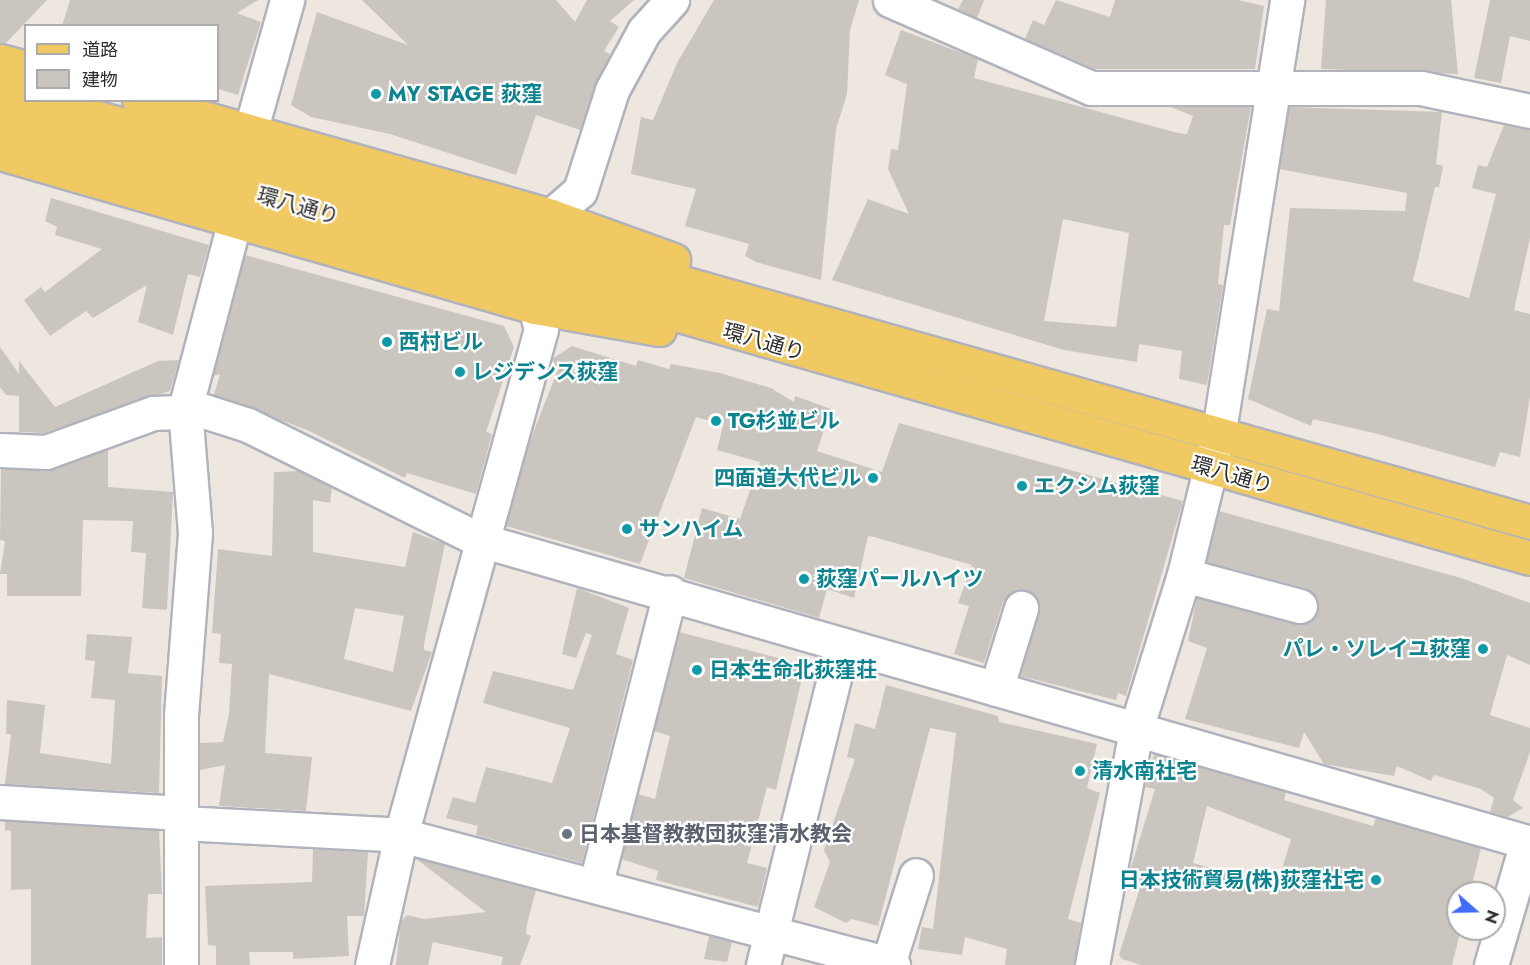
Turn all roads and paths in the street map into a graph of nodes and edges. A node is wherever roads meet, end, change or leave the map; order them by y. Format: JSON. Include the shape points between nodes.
{"nodes":[{"id":1,"x":286,"y":0,"type":"edge"},
{"id":2,"x":672,"y":0,"type":"edge"},
{"id":3,"x":890,"y":0,"type":"edge"},
{"id":4,"x":1287,"y":0,"type":"edge"},
{"id":5,"x":0,"y":61,"type":"edge"},
{"id":6,"x":24,"y":67,"type":"edge"},
{"id":7,"x":1273,"y":89,"type":"junction"},
{"id":8,"x":0,"y":91,"type":"edge"},
{"id":9,"x":24,"y":97,"type":"edge"},
{"id":10,"x":41,"y":102,"type":"edge"},
{"id":11,"x":146,"y":102,"type":"edge"},
{"id":12,"x":1530,"y":111,"type":"edge"},
{"id":13,"x":0,"y":122,"type":"edge"},
{"id":14,"x":250,"y":132,"type":"junction"},
{"id":15,"x":0,"y":153,"type":"edge"},
{"id":16,"x":551,"y":216,"type":"junction"},
{"id":17,"x":235,"y":220,"type":"junction"},
{"id":18,"x":754,"y":303,"type":"junction"},
{"id":19,"x":535,"y":307,"type":"junction"},
{"id":20,"x":741,"y":336,"type":"junction"},
{"id":21,"x":185,"y":409,"type":"junction"},
{"id":22,"x":1218,"y":437,"type":"junction"},
{"id":23,"x":0,"y":450,"type":"edge"},
{"id":24,"x":1211,"y":469,"type":"junction"},
{"id":25,"x":1530,"y":522,"type":"edge"},
{"id":26,"x":480,"y":540,"type":"junction"},
{"id":27,"x":1530,"y":558,"type":"edge"},
{"id":28,"x":1184,"y":575,"type":"junction"},
{"id":29,"x":670,"y":592,"type":"junction"},
{"id":30,"x":1300,"y":606,"type":"dead end"},
{"id":31,"x":1022,"y":608,"type":"dead end"},
{"id":32,"x":842,"y":645,"type":"junction"},
{"id":33,"x":996,"y":689,"type":"junction"},
{"id":34,"x":1136,"y":729,"type":"junction"},
{"id":35,"x":0,"y":802,"type":"edge"},
{"id":36,"x":182,"y":818,"type":"junction"},
{"id":37,"x":401,"y":835,"type":"junction"},
{"id":38,"x":1529,"y":838,"type":"edge"},
{"id":39,"x":916,"y":875,"type":"dead end"},
{"id":40,"x":596,"y":883,"type":"junction"},
{"id":41,"x":771,"y":931,"type":"junction"},
{"id":42,"x":891,"y":964,"type":"edge"},
{"id":43,"x":181,"y":965,"type":"edge"},
{"id":44,"x":372,"y":965,"type":"edge"},
{"id":45,"x":763,"y":965,"type":"edge"},
{"id":46,"x":1092,"y":965,"type":"edge"},
{"id":47,"x":1491,"y":965,"type":"edge"}],
"edges":[{"from":1,"to":14,"type":"street"},
{"from":2,"to":16,"type":"street","via":[[644,31],[612,90],[580,191]]},
{"from":3,"to":7,"type":"street","via":[[1091,88]]},
{"from":4,"to":7,"type":"street"},
{"from":5,"to":6,"type":"main road"},
{"from":7,"to":12,"type":"street","via":[[1421,88]]},
{"from":7,"to":22,"type":"street"},
{"from":8,"to":9,"type":"main road"},
{"from":10,"to":18,"type":"main road","name":"環八通り"},
{"from":11,"to":14,"type":"main road"},
{"from":13,"to":20,"type":"main road","name":"環八通り"},
{"from":14,"to":16,"type":"main road"},
{"from":15,"to":17,"type":"main road"},
{"from":16,"to":18,"type":"main road","via":[[676,262]]},
{"from":17,"to":19,"type":"main road"},
{"from":17,"to":21,"type":"street"},
{"from":18,"to":22,"type":"main road","name":"環八通り"},
{"from":19,"to":20,"type":"main road","via":[[631,326]]},
{"from":19,"to":26,"type":"street","via":[[541,329]]},
{"from":20,"to":24,"type":"main road","name":"環八通り"},
{"from":21,"to":23,"type":"street","via":[[153,413],[46,452]]},
{"from":21,"to":26,"type":"street","via":[[248,424]]},
{"from":21,"to":36,"type":"street","via":[[195,533],[181,715]]},
{"from":22,"to":24,"type":"street"},
{"from":22,"to":25,"type":"main road","name":"環八通り"},
{"from":24,"to":27,"type":"main road","name":"環八通り"},
{"from":24,"to":28,"type":"street"},
{"from":26,"to":29,"type":"street"},
{"from":26,"to":37,"type":"street"},
{"from":28,"to":30,"type":"street"},
{"from":28,"to":34,"type":"street"},
{"from":29,"to":32,"type":"street"},
{"from":29,"to":40,"type":"street"},
{"from":31,"to":33,"type":"street"},
{"from":32,"to":33,"type":"street"},
{"from":32,"to":41,"type":"street"},
{"from":33,"to":34,"type":"street"},
{"from":34,"to":38,"type":"street"},
{"from":34,"to":46,"type":"street"},
{"from":35,"to":36,"type":"street"},
{"from":36,"to":37,"type":"street"},
{"from":36,"to":43,"type":"street"},
{"from":37,"to":40,"type":"street"},
{"from":37,"to":44,"type":"street"},
{"from":38,"to":47,"type":"street"},
{"from":39,"to":42,"type":"street"},
{"from":40,"to":41,"type":"street"},
{"from":41,"to":42,"type":"street"},
{"from":41,"to":45,"type":"street"}]}
